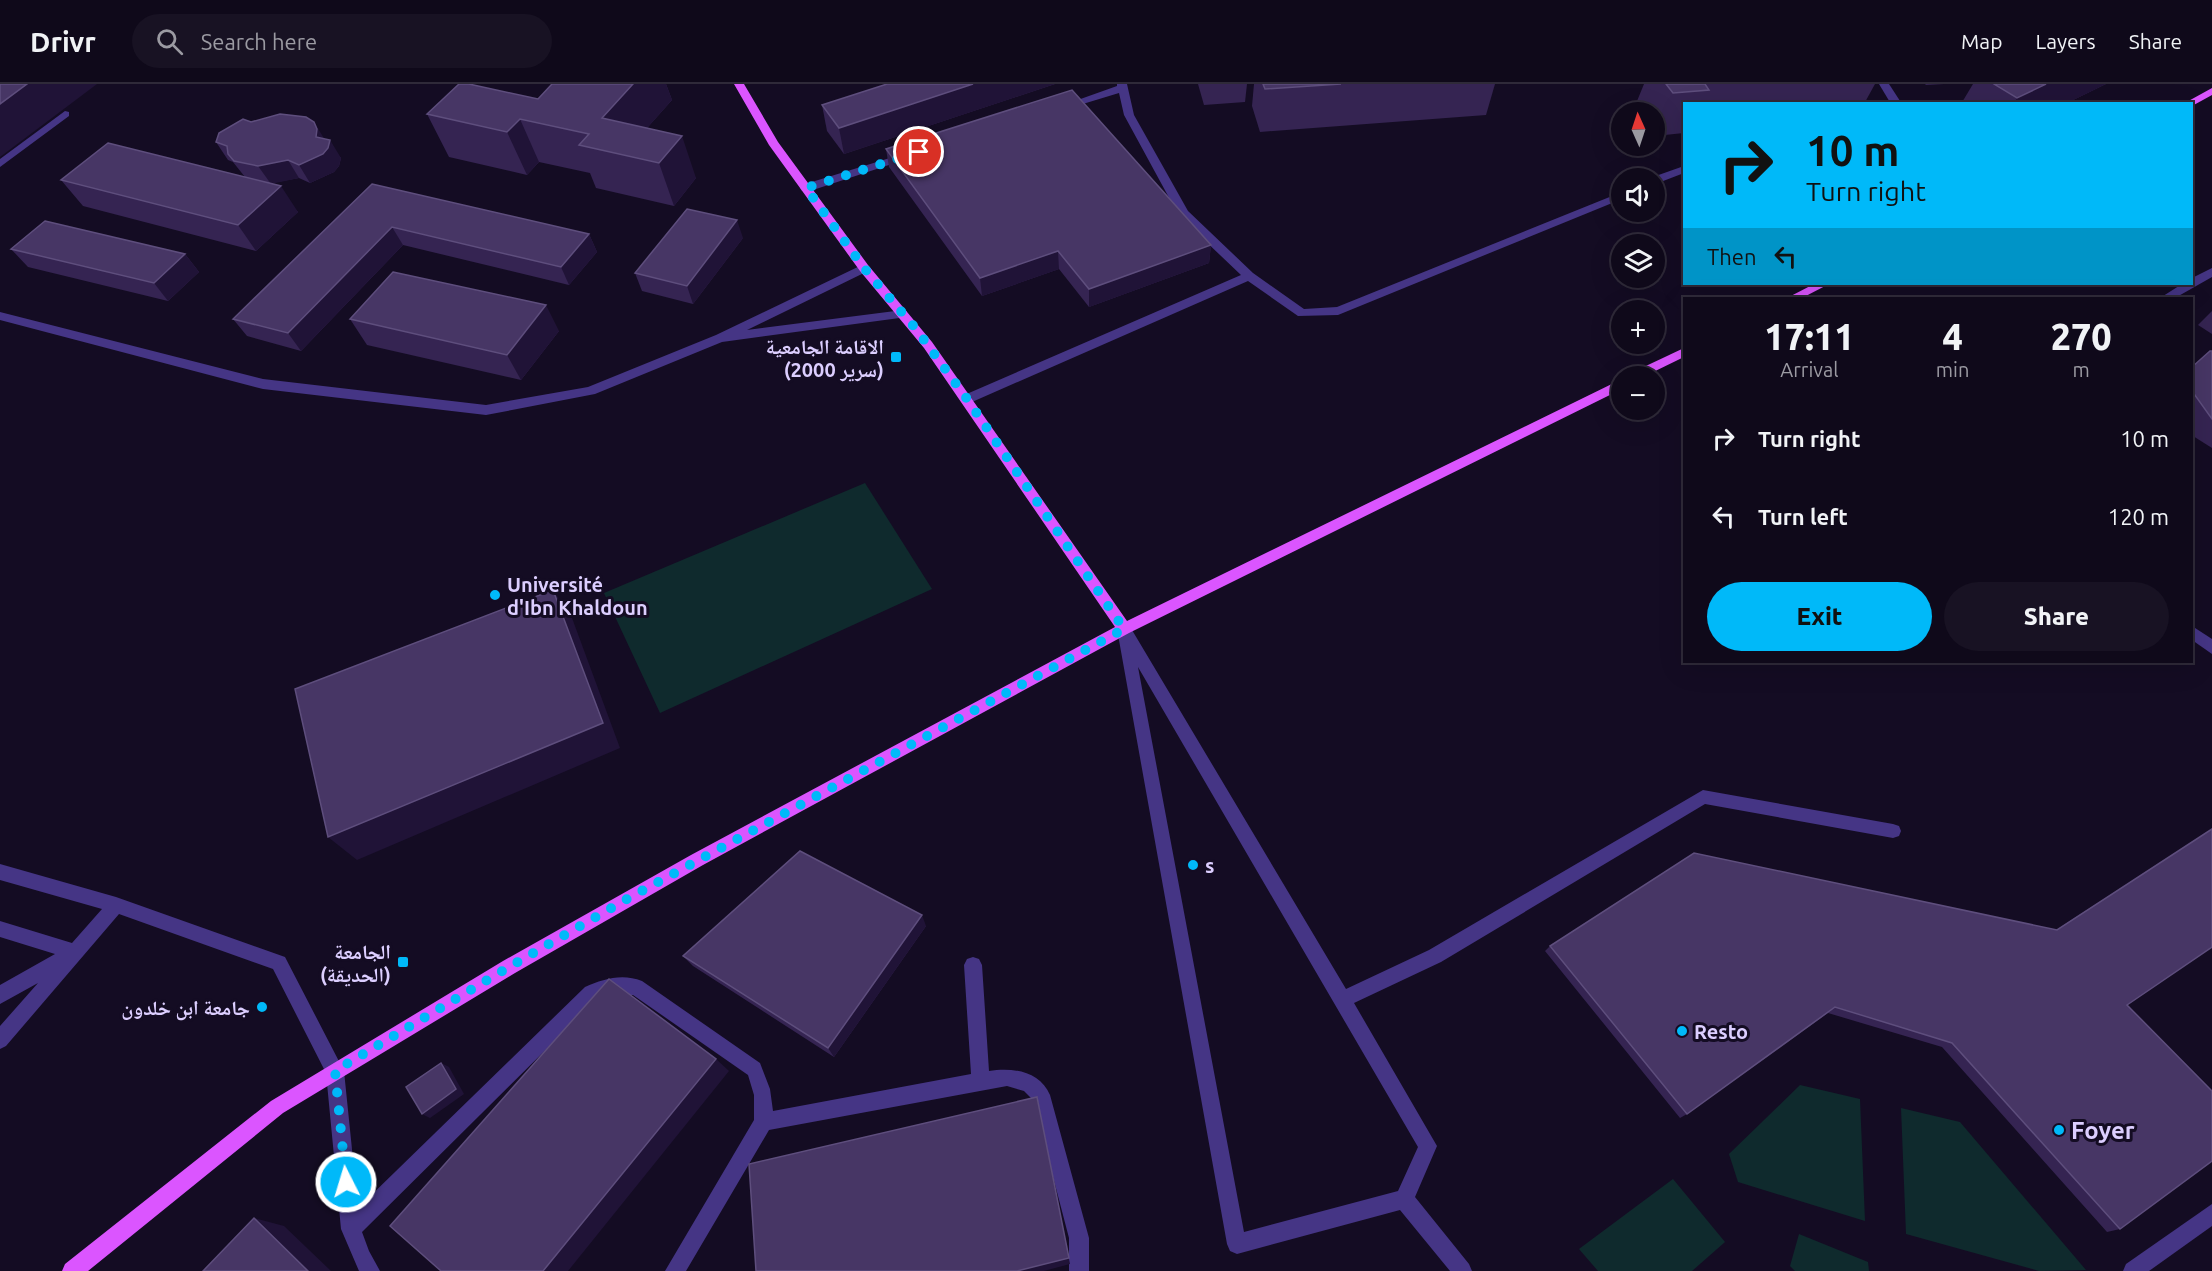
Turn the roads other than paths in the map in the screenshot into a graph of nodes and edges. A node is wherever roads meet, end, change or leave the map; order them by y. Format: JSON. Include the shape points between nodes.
{"nodes":[{"id":1,"x":739,"y":84,"type":"edge"},
{"id":2,"x":1884,"y":84,"type":"edge"},
{"id":3,"x":1122,"y":86,"type":"edge"},
{"id":4,"x":2212,"y":92,"type":"edge"},
{"id":5,"x":1896,"y":102,"type":"edge"},
{"id":6,"x":2192,"y":102,"type":"edge"},
{"id":7,"x":1055,"y":110,"type":"edge"},
{"id":8,"x":65,"y":114,"type":"dead end"},
{"id":9,"x":919,"y":152,"type":"edge"},
{"id":10,"x":0,"y":164,"type":"edge"},
{"id":11,"x":1683,"y":169,"type":"edge"},
{"id":12,"x":1665,"y":177,"type":"edge"},
{"id":13,"x":806,"y":188,"type":"junction"},
{"id":14,"x":1611,"y":199,"type":"edge"},
{"id":15,"x":864,"y":268,"type":"junction"},
{"id":16,"x":2212,"y":272,"type":"edge"},
{"id":17,"x":1249,"y":276,"type":"junction"},
{"id":18,"x":2193,"y":283,"type":"edge"},
{"id":19,"x":1821,"y":285,"type":"edge"},
{"id":20,"x":2189,"y":285,"type":"edge"},
{"id":21,"x":1795,"y":297,"type":"edge"},
{"id":22,"x":2168,"y":297,"type":"edge"},
{"id":23,"x":903,"y":314,"type":"junction"},
{"id":24,"x":0,"y":316,"type":"edge"},
{"id":25,"x":720,"y":338,"type":"junction"},
{"id":26,"x":1683,"y":352,"type":"edge"},
{"id":27,"x":1655,"y":366,"type":"edge"},
{"id":28,"x":1611,"y":388,"type":"edge"},
{"id":29,"x":967,"y":399,"type":"junction"},
{"id":30,"x":1124,"y":629,"type":"junction"},
{"id":31,"x":2193,"y":633,"type":"edge"},
{"id":32,"x":2212,"y":648,"type":"edge"},
{"id":33,"x":1893,"y":831,"type":"dead end"},
{"id":34,"x":0,"y":872,"type":"edge"},
{"id":35,"x":116,"y":905,"type":"junction"},
{"id":36,"x":0,"y":929,"type":"edge"},
{"id":37,"x":75,"y":952,"type":"junction"},
{"id":38,"x":973,"y":964,"type":"dead end"},
{"id":39,"x":0,"y":995,"type":"edge"},
{"id":40,"x":1342,"y":1000,"type":"junction"},
{"id":41,"x":0,"y":1040,"type":"edge"},
{"id":42,"x":335,"y":1071,"type":"junction"},
{"id":43,"x":981,"y":1082,"type":"junction"},
{"id":44,"x":763,"y":1122,"type":"junction"},
{"id":45,"x":1404,"y":1200,"type":"junction"},
{"id":46,"x":2212,"y":1214,"type":"edge"},
{"id":47,"x":351,"y":1229,"type":"junction"},
{"id":48,"x":72,"y":1271,"type":"edge"},
{"id":49,"x":370,"y":1271,"type":"edge"},
{"id":50,"x":675,"y":1271,"type":"edge"},
{"id":51,"x":1079,"y":1271,"type":"edge"},
{"id":52,"x":1462,"y":1271,"type":"edge"},
{"id":53,"x":2133,"y":1271,"type":"edge"}],
"edges":[{"from":1,"to":13,"type":"main road","via":[[773,143]]},
{"from":2,"to":5,"type":"street"},
{"from":3,"to":7,"type":"street"},
{"from":3,"to":17,"type":"street","via":[[1129,115],[1183,213]]},
{"from":4,"to":6,"type":"main road"},
{"from":8,"to":10,"type":"street"},
{"from":9,"to":13,"type":"street"},
{"from":11,"to":12,"type":"street"},
{"from":13,"to":15,"type":"main road"},
{"from":14,"to":17,"type":"street","via":[[1338,311],[1302,313]]},
{"from":15,"to":23,"type":"main road"},
{"from":15,"to":25,"type":"street"},
{"from":16,"to":18,"type":"street"},
{"from":17,"to":29,"type":"street"},
{"from":19,"to":21,"type":"main road"},
{"from":20,"to":22,"type":"street"},
{"from":23,"to":25,"type":"street"},
{"from":23,"to":29,"type":"main road"},
{"from":24,"to":25,"type":"street","via":[[263,384],[486,410],[590,391]]},
{"from":26,"to":27,"type":"main road"},
{"from":28,"to":30,"type":"main road"},
{"from":29,"to":30,"type":"main road"},
{"from":30,"to":40,"type":"street"},
{"from":30,"to":42,"type":"main road","via":[[602,914]]},
{"from":30,"to":45,"type":"street","via":[[1238,1244]]},
{"from":31,"to":32,"type":"street"},
{"from":33,"to":40,"type":"street","via":[[1703,797],[1435,956]]},
{"from":34,"to":35,"type":"street"},
{"from":35,"to":37,"type":"street"},
{"from":35,"to":42,"type":"street","via":[[279,963]]},
{"from":36,"to":37,"type":"street"},
{"from":37,"to":39,"type":"street"},
{"from":37,"to":41,"type":"street"},
{"from":38,"to":43,"type":"street"},
{"from":40,"to":45,"type":"street","via":[[1428,1146]]},
{"from":42,"to":47,"type":"street"},
{"from":42,"to":48,"type":"main road","via":[[277,1107]]},
{"from":43,"to":44,"type":"street"},
{"from":43,"to":51,"type":"street","via":[[1006,1077],[1029,1083],[1041,1095],[1078,1238]]},
{"from":44,"to":47,"type":"street","via":[[762,1084],[754,1069],[636,987],[607,986],[591,993]]},
{"from":44,"to":50,"type":"street"},
{"from":45,"to":52,"type":"street"},
{"from":46,"to":53,"type":"street"},
{"from":47,"to":49,"type":"street"}]}
